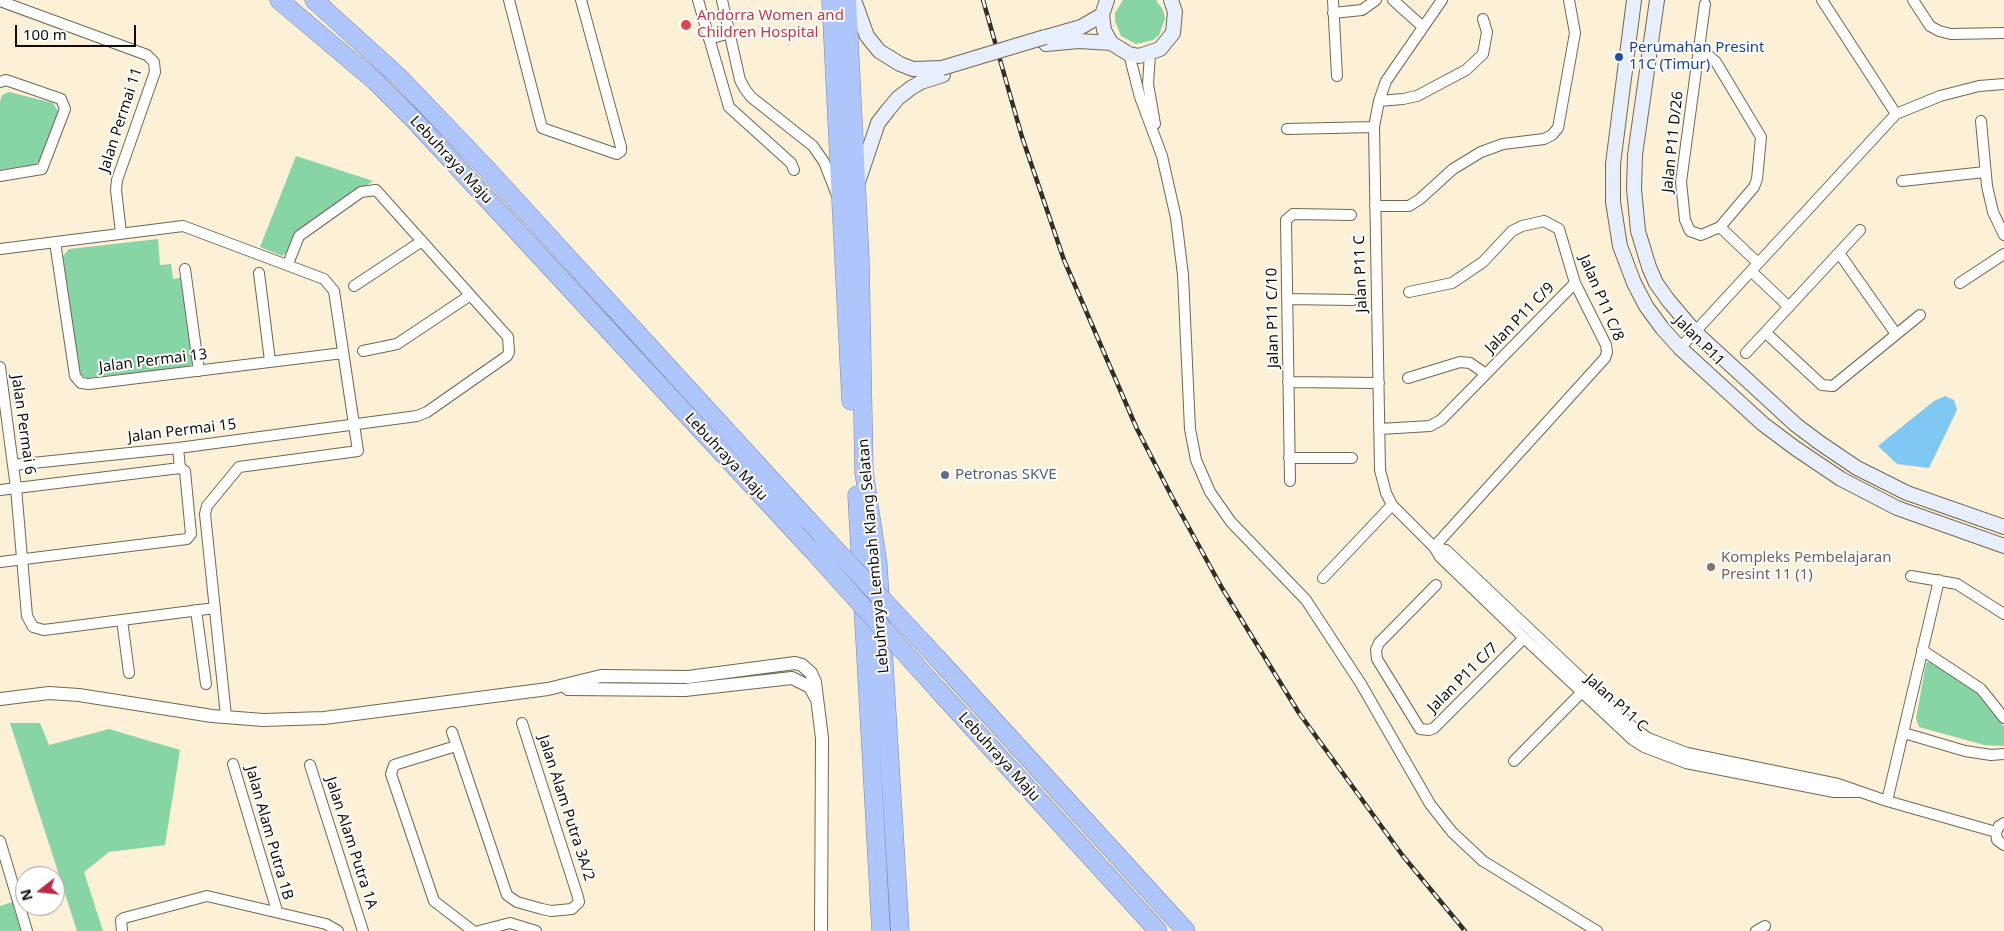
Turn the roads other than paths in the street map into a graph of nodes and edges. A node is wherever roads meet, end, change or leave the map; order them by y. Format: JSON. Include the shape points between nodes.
{"nodes":[{"id":1,"x":279,"y":0,"type":"edge"},
{"id":2,"x":314,"y":0,"type":"edge"},
{"id":3,"x":508,"y":0,"type":"edge"},
{"id":4,"x":581,"y":0,"type":"edge"},
{"id":5,"x":698,"y":0,"type":"edge"},
{"id":6,"x":722,"y":0,"type":"edge"},
{"id":7,"x":831,"y":0,"type":"edge"},
{"id":8,"x":847,"y":0,"type":"edge"},
{"id":9,"x":854,"y":0,"type":"edge"},
{"id":10,"x":1107,"y":0,"type":"edge"},
{"id":11,"x":1171,"y":0,"type":"edge"},
{"id":12,"x":1334,"y":0,"type":"edge"},
{"id":13,"x":1376,"y":0,"type":"edge"},
{"id":14,"x":1393,"y":0,"type":"edge"},
{"id":15,"x":1442,"y":0,"type":"edge"},
{"id":16,"x":1570,"y":0,"type":"edge"},
{"id":17,"x":1634,"y":0,"type":"edge"},
{"id":18,"x":1657,"y":0,"type":"edge"},
{"id":19,"x":1822,"y":0,"type":"edge"},
{"id":20,"x":1913,"y":0,"type":"edge"},
{"id":21,"x":0,"y":1,"type":"edge"},
{"id":22,"x":1705,"y":4,"type":"dead end"},
{"id":23,"x":1333,"y":13,"type":"junction"},
{"id":24,"x":1102,"y":15,"type":"junction"},
{"id":25,"x":1483,"y":19,"type":"dead end"},
{"id":26,"x":1423,"y":27,"type":"junction"},
{"id":27,"x":730,"y":32,"type":"junction"},
{"id":28,"x":2004,"y":32,"type":"edge"},
{"id":29,"x":709,"y":39,"type":"junction"},
{"id":30,"x":1046,"y":41,"type":"junction"},
{"id":31,"x":1111,"y":43,"type":"junction"},
{"id":32,"x":1698,"y":53,"type":"junction"},
{"id":33,"x":1129,"y":54,"type":"junction"},
{"id":34,"x":1150,"y":54,"type":"junction"},
{"id":35,"x":942,"y":72,"type":"junction"},
{"id":36,"x":1337,"y":76,"type":"dead end"},
{"id":37,"x":0,"y":82,"type":"edge"},
{"id":38,"x":2004,"y":84,"type":"edge"},
{"id":39,"x":1379,"y":101,"type":"junction"},
{"id":40,"x":1896,"y":114,"type":"junction"},
{"id":41,"x":1981,"y":121,"type":"dead end"},
{"id":42,"x":1374,"y":127,"type":"junction"},
{"id":43,"x":1287,"y":129,"type":"dead end"},
{"id":44,"x":1158,"y":142,"type":"junction"},
{"id":45,"x":794,"y":170,"type":"dead end"},
{"id":46,"x":1986,"y":172,"type":"junction"},
{"id":47,"x":0,"y":176,"type":"edge"},
{"id":48,"x":1902,"y":181,"type":"dead end"},
{"id":49,"x":857,"y":186,"type":"junction"},
{"id":50,"x":840,"y":202,"type":"junction"},
{"id":51,"x":1374,"y":206,"type":"junction"},
{"id":52,"x":1351,"y":215,"type":"dead end"},
{"id":53,"x":1720,"y":227,"type":"junction"},
{"id":54,"x":1860,"y":230,"type":"dead end"},
{"id":55,"x":121,"y":233,"type":"junction"},
{"id":56,"x":2004,"y":235,"type":"edge"},
{"id":57,"x":422,"y":241,"type":"junction"},
{"id":58,"x":55,"y":242,"type":"junction"},
{"id":59,"x":0,"y":249,"type":"edge"},
{"id":60,"x":1839,"y":253,"type":"junction"},
{"id":61,"x":2004,"y":254,"type":"edge"},
{"id":62,"x":288,"y":264,"type":"junction"},
{"id":63,"x":1754,"y":267,"type":"junction"},
{"id":64,"x":184,"y":269,"type":"dead end"},
{"id":65,"x":260,"y":274,"type":"dead end"},
{"id":66,"x":1960,"y":282,"type":"dead end"},
{"id":67,"x":1575,"y":283,"type":"junction"},
{"id":68,"x":354,"y":286,"type":"dead end"},
{"id":69,"x":1409,"y":292,"type":"dead end"},
{"id":70,"x":469,"y":296,"type":"junction"},
{"id":71,"x":1287,"y":299,"type":"junction"},
{"id":72,"x":1352,"y":300,"type":"dead end"},
{"id":73,"x":1789,"y":307,"type":"junction"},
{"id":74,"x":1920,"y":315,"type":"dead end"},
{"id":75,"x":1696,"y":333,"type":"junction"},
{"id":76,"x":1766,"y":333,"type":"junction"},
{"id":77,"x":1896,"y":334,"type":"junction"},
{"id":78,"x":1680,"y":348,"type":"junction"},
{"id":79,"x":363,"y":351,"type":"dead end"},
{"id":80,"x":343,"y":353,"type":"junction"},
{"id":81,"x":1746,"y":353,"type":"dead end"},
{"id":82,"x":270,"y":361,"type":"junction"},
{"id":83,"x":0,"y":367,"type":"edge"},
{"id":84,"x":199,"y":370,"type":"junction"},
{"id":85,"x":1486,"y":374,"type":"junction"},
{"id":86,"x":1408,"y":378,"type":"dead end"},
{"id":87,"x":1288,"y":382,"type":"junction"},
{"id":88,"x":1380,"y":383,"type":"junction"},
{"id":89,"x":2,"y":393,"type":"edge"},
{"id":90,"x":355,"y":425,"type":"junction"},
{"id":91,"x":1380,"y":429,"type":"junction"},
{"id":92,"x":178,"y":448,"type":"junction"},
{"id":93,"x":1289,"y":458,"type":"junction"},
{"id":94,"x":1352,"y":458,"type":"dead end"},
{"id":95,"x":13,"y":466,"type":"junction"},
{"id":96,"x":180,"y":468,"type":"junction"},
{"id":97,"x":1290,"y":481,"type":"dead end"},
{"id":98,"x":16,"y":488,"type":"junction"},
{"id":99,"x":0,"y":490,"type":"edge"},
{"id":100,"x":1392,"y":505,"type":"junction"},
{"id":101,"x":2004,"y":527,"type":"edge"},
{"id":102,"x":2004,"y":546,"type":"edge"},
{"id":103,"x":1434,"y":547,"type":"junction"},
{"id":104,"x":24,"y":560,"type":"junction"},
{"id":105,"x":0,"y":562,"type":"edge"},
{"id":106,"x":1911,"y":576,"type":"dead end"},
{"id":107,"x":1323,"y":578,"type":"dead end"},
{"id":108,"x":1939,"y":580,"type":"junction"},
{"id":109,"x":1436,"y":585,"type":"dead end"},
{"id":110,"x":216,"y":608,"type":"junction"},
{"id":111,"x":196,"y":610,"type":"junction"},
{"id":112,"x":2004,"y":614,"type":"edge"},
{"id":113,"x":122,"y":620,"type":"junction"},
{"id":114,"x":1524,"y":638,"type":"junction"},
{"id":115,"x":1922,"y":650,"type":"junction"},
{"id":116,"x":129,"y":673,"type":"dead end"},
{"id":117,"x":721,"y":673,"type":"junction"},
{"id":118,"x":646,"y":676,"type":"junction"},
{"id":119,"x":592,"y":678,"type":"junction"},
{"id":120,"x":206,"y":684,"type":"dead end"},
{"id":121,"x":735,"y":685,"type":"junction"},
{"id":122,"x":548,"y":689,"type":"junction"},
{"id":123,"x":611,"y":689,"type":"junction"},
{"id":124,"x":1582,"y":692,"type":"junction"},
{"id":125,"x":816,"y":698,"type":"junction"},
{"id":126,"x":0,"y":699,"type":"edge"},
{"id":127,"x":226,"y":716,"type":"junction"},
{"id":128,"x":2004,"y":718,"type":"edge"},
{"id":129,"x":522,"y":723,"type":"dead end"},
{"id":130,"x":452,"y":732,"type":"dead end"},
{"id":131,"x":1904,"y":733,"type":"junction"},
{"id":132,"x":456,"y":746,"type":"junction"},
{"id":133,"x":2004,"y":754,"type":"edge"},
{"id":134,"x":1514,"y":761,"type":"dead end"},
{"id":135,"x":233,"y":764,"type":"dead end"},
{"id":136,"x":310,"y":765,"type":"dead end"},
{"id":137,"x":1858,"y":792,"type":"junction"},
{"id":138,"x":1887,"y":801,"type":"junction"},
{"id":139,"x":2004,"y":823,"type":"edge"},
{"id":140,"x":1996,"y":832,"type":"junction"},
{"id":141,"x":0,"y":841,"type":"edge"},
{"id":142,"x":2004,"y":845,"type":"edge"},
{"id":143,"x":276,"y":911,"type":"junction"},
{"id":144,"x":122,"y":926,"type":"edge"},
{"id":145,"x":27,"y":931,"type":"edge"},
{"id":146,"x":338,"y":931,"type":"edge"},
{"id":147,"x":363,"y":931,"type":"edge"},
{"id":148,"x":473,"y":931,"type":"edge"},
{"id":149,"x":479,"y":931,"type":"edge"},
{"id":150,"x":536,"y":931,"type":"edge"},
{"id":151,"x":821,"y":931,"type":"edge"},
{"id":152,"x":881,"y":931,"type":"edge"},
{"id":153,"x":900,"y":931,"type":"edge"},
{"id":154,"x":1158,"y":931,"type":"edge"},
{"id":155,"x":1186,"y":931,"type":"edge"},
{"id":156,"x":1597,"y":931,"type":"edge"}],
"edges":[{"from":1,"to":154,"type":"highway","name":"Lebuhraya Maju","bridge":true,"via":[[375,81],[413,119],[812,550]]},
{"from":2,"to":155,"type":"highway","name":"Lebuhraya Maju","bridge":true,"via":[[399,77],[480,161]]},
{"from":3,"to":4,"type":"street","via":[[542,128],[617,154],[621,151]]},
{"from":5,"to":29,"type":"street"},
{"from":6,"to":27,"type":"street"},
{"from":7,"to":50,"type":"highway","name":"Lebuhraya Lembah Klang Selatan"},
{"from":8,"to":49,"type":"highway","name":"Lebuhraya Lembah Klang Selatan"},
{"from":9,"to":35,"type":"main road","via":[[867,36],[879,51],[914,69]]},
{"from":10,"to":24,"type":"main road"},
{"from":11,"to":34,"type":"main road","via":[[1175,12],[1173,33],[1160,50]]},
{"from":12,"to":23,"type":"street"},
{"from":13,"to":23,"type":"street","via":[[1362,10]]},
{"from":14,"to":26,"type":"street"},
{"from":15,"to":26,"type":"street","name":"Jalan P11 C"},
{"from":16,"to":51,"type":"street","via":[[1574,33],[1558,128],[1552,135],[1503,144],[1481,152],[1453,169],[1409,206]]},
{"from":17,"to":78,"type":"main road","name":"Jalan P11","via":[[1613,164],[1615,225],[1629,270],[1646,306]]},
{"from":18,"to":75,"type":"main road","name":"Jalan P11","via":[[1635,154],[1635,210],[1643,250],[1656,283]]},
{"from":19,"to":40,"type":"street"},
{"from":20,"to":28,"type":"street","via":[[1930,26],[1939,31],[1951,34]]},
{"from":21,"to":55,"type":"street","name":"Jalan Permai 11","via":[[147,55],[154,62],[155,72],[117,180]]},
{"from":22,"to":32,"type":"street","name":"Jalan P11 D/26"},
{"from":23,"to":36,"type":"street"},
{"from":24,"to":30,"type":"main road"},
{"from":24,"to":31,"type":"main road","via":[[1104,30]]},
{"from":25,"to":39,"type":"street","via":[[1487,32],[1483,54],[1466,70],[1417,96]]},
{"from":26,"to":39,"type":"street","name":"Jalan P11 C","via":[[1397,62]]},
{"from":27,"to":29,"type":"street"},
{"from":27,"to":50,"type":"street","via":[[740,80],[745,89],[813,146],[824,162]]},
{"from":29,"to":45,"type":"street","via":[[729,107],[791,163]]},
{"from":30,"to":31,"type":"main road"},
{"from":30,"to":35,"type":"main road"},
{"from":31,"to":33,"type":"main road"},
{"from":32,"to":53,"type":"street","via":[[1716,62],[1758,131],[1762,144],[1754,187]]},
{"from":32,"to":53,"type":"street","name":"Jalan P11 D/26","via":[[1682,201],[1690,231],[1707,234]]},
{"from":33,"to":34,"type":"main road"},
{"from":33,"to":44,"type":"street","via":[[1140,97]]},
{"from":34,"to":44,"type":"street","via":[[1148,84]]},
{"from":35,"to":49,"type":"main road","via":[[898,98],[878,123]]},
{"from":37,"to":47,"type":"street","via":[[6,80],[61,99],[65,109],[42,169]]},
{"from":38,"to":40,"type":"street","via":[[1979,86],[1940,96]]},
{"from":39,"to":42,"type":"street","name":"Jalan P11 C"},
{"from":40,"to":63,"type":"street"},
{"from":41,"to":46,"type":"street"},
{"from":42,"to":43,"type":"street"},
{"from":42,"to":51,"type":"street","name":"Jalan P11 C"},
{"from":44,"to":156,"type":"street","via":[[1176,218],[1183,275],[1190,429],[1196,460],[1210,492],[1231,522],[1306,600],[1361,684],[1430,804],[1452,832],[1483,861]]},
{"from":46,"to":48,"type":"street"},
{"from":46,"to":56,"type":"street","via":[[1993,212]]},
{"from":49,"to":153,"type":"highway","name":"Lebuhraya Lembah Klang Selatan","via":[[864,472],[878,565]]},
{"from":50,"to":152,"type":"highway","name":"Lebuhraya Lembah Klang Selatan"},
{"from":51,"to":88,"type":"street","name":"Jalan P11 C"},
{"from":52,"to":71,"type":"street","name":"Jalan P11 C/10","via":[[1293,214],[1286,220]]},
{"from":53,"to":63,"type":"street"},
{"from":54,"to":60,"type":"street"},
{"from":55,"to":58,"type":"street"},
{"from":55,"to":62,"type":"street","via":[[190,227]]},
{"from":57,"to":62,"type":"street","via":[[380,192],[366,190],[298,236]]},
{"from":57,"to":68,"type":"street"},
{"from":57,"to":70,"type":"street"},
{"from":58,"to":59,"type":"street"},
{"from":58,"to":84,"type":"street","name":"Jalan Permai 13","via":[[75,376],[81,383]]},
{"from":60,"to":73,"type":"street"},
{"from":60,"to":77,"type":"street"},
{"from":61,"to":66,"type":"street"},
{"from":62,"to":80,"type":"street","via":[[324,278],[330,284],[334,291]]},
{"from":63,"to":73,"type":"street"},
{"from":63,"to":75,"type":"street"},
{"from":64,"to":84,"type":"street"},
{"from":65,"to":82,"type":"street"},
{"from":67,"to":69,"type":"street","name":"Jalan P11 C/8","via":[[1559,229],[1544,222],[1512,231],[1483,262],[1452,283]]},
{"from":67,"to":85,"type":"street","name":"Jalan P11 C/9"},
{"from":67,"to":103,"type":"street","name":"Jalan P11 C/8","via":[[1606,345],[1605,358]]},
{"from":70,"to":79,"type":"street","via":[[397,344]]},
{"from":70,"to":90,"type":"street","name":"Jalan Permai 15","via":[[508,337],[510,347],[507,356],[426,412]]},
{"from":71,"to":72,"type":"street"},
{"from":71,"to":87,"type":"street","name":"Jalan P11 C/10"},
{"from":73,"to":76,"type":"street"},
{"from":74,"to":77,"type":"street"},
{"from":75,"to":78,"type":"street"},
{"from":75,"to":101,"type":"main road","name":"Jalan P11","via":[[1796,425],[1857,468],[1932,503]]},
{"from":76,"to":77,"type":"street","via":[[1827,387],[1836,384]]},
{"from":76,"to":81,"type":"street"},
{"from":78,"to":102,"type":"main road","name":"Jalan P11","via":[[1763,424],[1842,479],[1897,508]]},
{"from":80,"to":82,"type":"street","name":"Jalan Permai 13"},
{"from":80,"to":90,"type":"street"},
{"from":82,"to":84,"type":"street","name":"Jalan Permai 13"},
{"from":83,"to":89,"type":"street","name":"Jalan Permai 6"},
{"from":85,"to":86,"type":"street","name":"Jalan P11 C/9","via":[[1470,362],[1460,362]]},
{"from":85,"to":91,"type":"street","name":"Jalan P11 C/9","via":[[1436,424]]},
{"from":87,"to":88,"type":"street"},
{"from":87,"to":93,"type":"street","name":"Jalan P11 C/10"},
{"from":88,"to":91,"type":"street","name":"Jalan P11 C"},
{"from":89,"to":95,"type":"street","name":"Jalan Permai 6"},
{"from":90,"to":92,"type":"street","name":"Jalan Permai 15"},
{"from":90,"to":110,"type":"street","via":[[358,450],[244,465],[235,470],[210,500],[205,514]]},
{"from":91,"to":100,"type":"street","name":"Jalan P11 C","via":[[1382,481]]},
{"from":92,"to":95,"type":"street","name":"Jalan Permai 15"},
{"from":92,"to":96,"type":"street"},
{"from":93,"to":94,"type":"street"},
{"from":93,"to":97,"type":"street","name":"Jalan P11 C/10"},
{"from":95,"to":98,"type":"street","name":"Jalan Permai 6"},
{"from":96,"to":98,"type":"street"},
{"from":96,"to":104,"type":"street","via":[[185,471],[191,534],[187,539]]},
{"from":98,"to":99,"type":"street"},
{"from":98,"to":104,"type":"street","name":"Jalan Permai 6"},
{"from":100,"to":103,"type":"street","name":"Jalan P11 C"},
{"from":100,"to":107,"type":"street"},
{"from":103,"to":114,"type":"street","name":"Jalan P11 C","via":[[1440,557]]},
{"from":103,"to":137,"type":"street","name":"Jalan P11 C","via":[[1446,550],[1648,738],[1687,753],[1838,784]]},
{"from":104,"to":105,"type":"street"},
{"from":104,"to":113,"type":"street","name":"Jalan Permai 6","via":[[28,616],[32,627],[44,630]]},
{"from":106,"to":108,"type":"street"},
{"from":108,"to":112,"type":"street","via":[[1968,590]]},
{"from":108,"to":115,"type":"street"},
{"from":109,"to":114,"type":"street","name":"Jalan P11 C/7","via":[[1378,643],[1376,650],[1377,659],[1420,729],[1434,728]]},
{"from":110,"to":111,"type":"street"},
{"from":110,"to":127,"type":"street"},
{"from":111,"to":113,"type":"street"},
{"from":111,"to":120,"type":"street"},
{"from":113,"to":116,"type":"street"},
{"from":114,"to":124,"type":"street","name":"Jalan P11 C"},
{"from":115,"to":128,"type":"street","via":[[1981,689]]},
{"from":115,"to":131,"type":"street"},
{"from":117,"to":118,"type":"street","via":[[688,677]]},
{"from":117,"to":121,"type":"street","via":[[733,677]]},
{"from":117,"to":125,"type":"street","via":[[795,663],[811,673]]},
{"from":118,"to":119,"type":"street"},
{"from":118,"to":123,"type":"street","via":[[621,681]]},
{"from":119,"to":122,"type":"street"},
{"from":119,"to":123,"type":"street","via":[[609,682]]},
{"from":121,"to":123,"type":"street","via":[[685,690]]},
{"from":121,"to":125,"type":"street","via":[[792,678],[810,687]]},
{"from":122,"to":123,"type":"street"},
{"from":122,"to":127,"type":"street","via":[[324,718],[263,720]]},
{"from":124,"to":134,"type":"street"},
{"from":124,"to":137,"type":"street","name":"Jalan P11 C","via":[[1633,740],[1654,752],[1686,763],[1834,792]]},
{"from":125,"to":151,"type":"street","via":[[822,738]]},
{"from":126,"to":127,"type":"street","via":[[49,693],[79,695]]},
{"from":129,"to":132,"type":"street","name":"Jalan Alam Putra 3A/2","via":[[578,897],[579,902],[572,909],[552,911],[517,902],[507,895]]},
{"from":130,"to":132,"type":"street"},
{"from":131,"to":133,"type":"street","via":[[1965,751]]},
{"from":131,"to":138,"type":"street"},
{"from":132,"to":148,"type":"street","via":[[394,765],[391,774],[434,901]]},
{"from":135,"to":143,"type":"street","name":"Jalan Alam Putra 1B"},
{"from":136,"to":147,"type":"street","name":"Jalan Alam Putra 1A"},
{"from":137,"to":138,"type":"street","name":"Jalan P11 C"},
{"from":138,"to":140,"type":"street","name":"Jalan P11 C"},
{"from":139,"to":140,"type":"street"},
{"from":140,"to":142,"type":"street","via":[[1997,840]]},
{"from":141,"to":145,"type":"street"},
{"from":143,"to":144,"type":"street","via":[[207,896]]},
{"from":143,"to":146,"type":"street","via":[[326,924]]},
{"from":149,"to":150,"type":"street","via":[[510,924]]}]}
